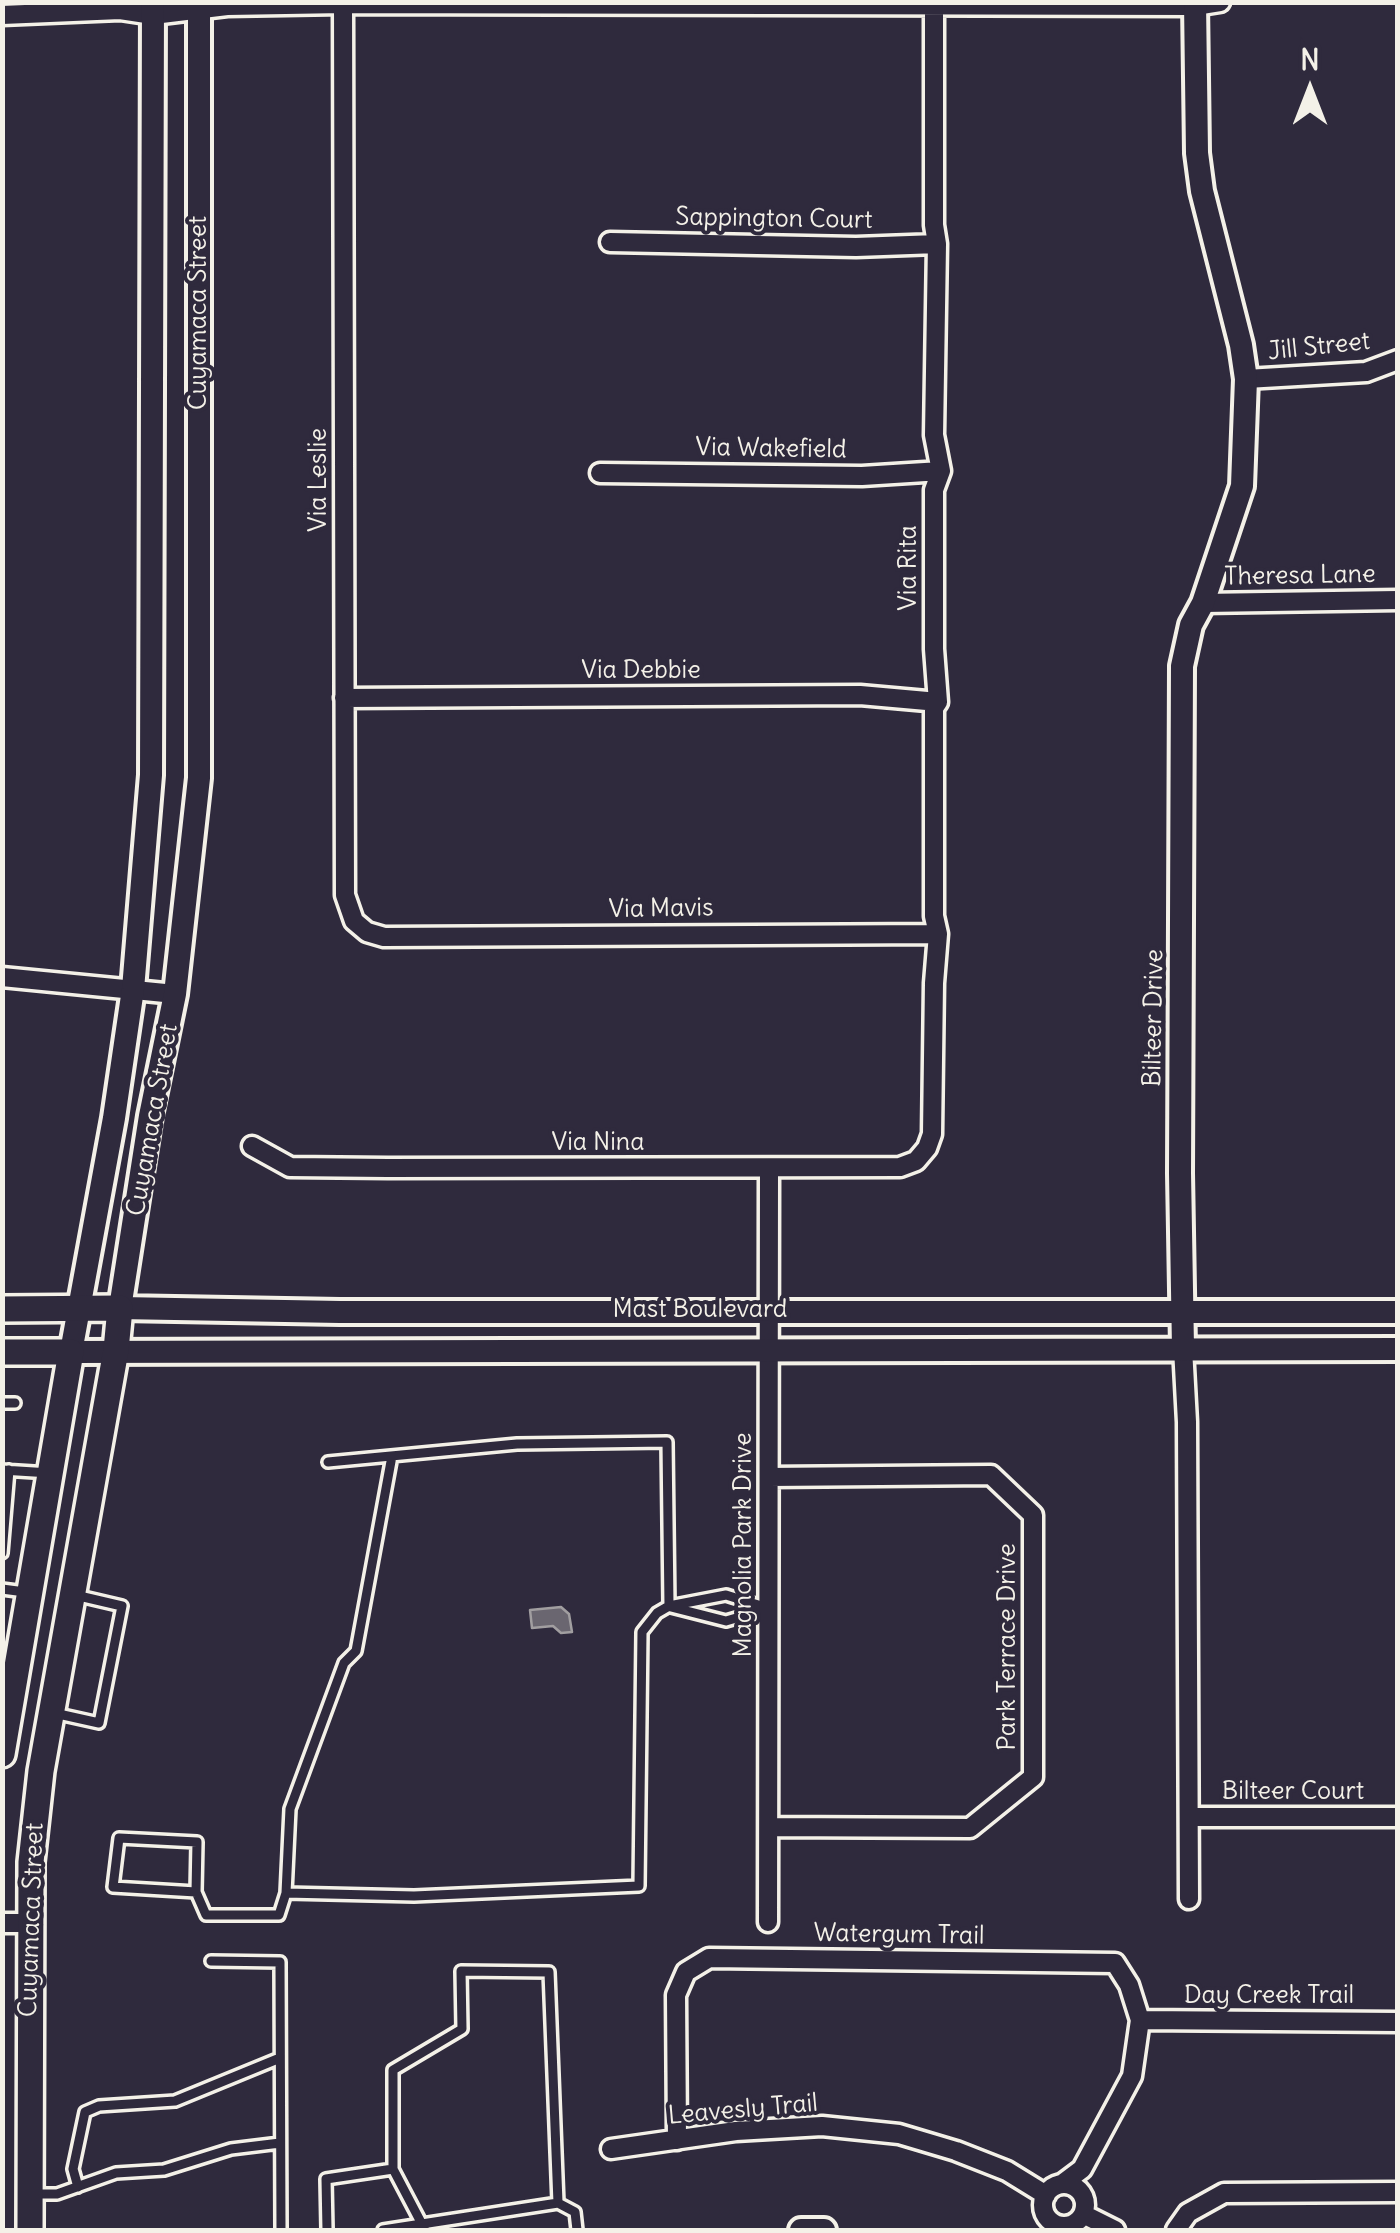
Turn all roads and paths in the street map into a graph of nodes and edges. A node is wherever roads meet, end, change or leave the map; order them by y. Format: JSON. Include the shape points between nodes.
{"nodes":[{"id":1,"x":1220,"y":2,"type":"edge"},
{"id":2,"x":343,"y":3,"type":"edge"},
{"id":3,"x":934,"y":3,"type":"edge"},
{"id":4,"x":1195,"y":4,"type":"edge"},
{"id":5,"x":199,"y":7,"type":"edge"},
{"id":6,"x":153,"y":9,"type":"edge"},
{"id":7,"x":2,"y":15,"type":"edge"},
{"id":8,"x":610,"y":242,"type":"dead end"},
{"id":9,"x":937,"y":244,"type":"junction"},
{"id":10,"x":1398,"y":360,"type":"edge"},
{"id":11,"x":1246,"y":379,"type":"junction"},
{"id":12,"x":940,"y":471,"type":"junction"},
{"id":13,"x":600,"y":473,"type":"dead end"},
{"id":14,"x":1398,"y":600,"type":"edge"},
{"id":15,"x":1203,"y":603,"type":"junction"},
{"id":16,"x":344,"y":698,"type":"junction"},
{"id":17,"x":938,"y":702,"type":"junction"},
{"id":18,"x":938,"y":934,"type":"junction"},
{"id":19,"x":384,"y":937,"type":"joint"},
{"id":20,"x":2,"y":977,"type":"edge"},
{"id":21,"x":132,"y":989,"type":"junction"},
{"id":22,"x":175,"y":994,"type":"junction"},
{"id":23,"x":932,"y":1134,"type":"joint"},
{"id":24,"x":252,"y":1146,"type":"dead end"},
{"id":25,"x":769,"y":1168,"type":"junction"},
{"id":26,"x":120,"y":1308,"type":"junction"},
{"id":27,"x":2,"y":1309,"type":"edge"},
{"id":28,"x":78,"y":1309,"type":"junction"},
{"id":29,"x":768,"y":1310,"type":"junction"},
{"id":30,"x":1182,"y":1312,"type":"junction"},
{"id":31,"x":1398,"y":1312,"type":"edge"},
{"id":32,"x":1183,"y":1348,"type":"junction"},
{"id":33,"x":768,"y":1349,"type":"junction"},
{"id":34,"x":1398,"y":1349,"type":"edge"},
{"id":35,"x":116,"y":1350,"type":"junction"},
{"id":36,"x":2,"y":1352,"type":"edge"},
{"id":37,"x":71,"y":1352,"type":"junction"},
{"id":38,"x":2,"y":1402,"type":"edge"},
{"id":39,"x":16,"y":1402,"type":"dead end"},
{"id":40,"x":392,"y":1456,"type":"junction"},
{"id":41,"x":328,"y":1462,"type":"dead end"},
{"id":42,"x":6,"y":1470,"type":"edge"},
{"id":43,"x":50,"y":1473,"type":"junction"},
{"id":44,"x":770,"y":1477,"type":"junction"},
{"id":45,"x":2,"y":1553,"type":"edge"},
{"id":46,"x":2,"y":1590,"type":"edge"},
{"id":47,"x":29,"y":1593,"type":"junction"},
{"id":48,"x":72,"y":1594,"type":"junction"},
{"id":49,"x":669,"y":1606,"type":"junction"},
{"id":50,"x":769,"y":1608,"type":"junction"},
{"id":51,"x":51,"y":1713,"type":"junction"},
{"id":52,"x":2,"y":1754,"type":"edge"},
{"id":53,"x":1190,"y":1817,"type":"junction"},
{"id":54,"x":1398,"y":1817,"type":"edge"},
{"id":55,"x":770,"y":1828,"type":"junction"},
{"id":56,"x":196,"y":1892,"type":"junction"},
{"id":57,"x":286,"y":1893,"type":"junction"},
{"id":58,"x":1190,"y":1900,"type":"dead end"},
{"id":59,"x":768,"y":1922,"type":"dead end"},
{"id":60,"x":16,"y":1923,"type":"edge"},
{"id":61,"x":212,"y":1960,"type":"dead end"},
{"id":62,"x":1140,"y":2020,"type":"junction"},
{"id":63,"x":1398,"y":2022,"type":"edge"},
{"id":64,"x":280,"y":2058,"type":"junction"},
{"id":65,"x":676,"y":2140,"type":"junction"},
{"id":66,"x":280,"y":2142,"type":"junction"},
{"id":67,"x":611,"y":2149,"type":"dead end"},
{"id":68,"x":393,"y":2170,"type":"junction"},
{"id":69,"x":1082,"y":2170,"type":"junction"},
{"id":70,"x":1062,"y":2184,"type":"junction"},
{"id":71,"x":78,"y":2187,"type":"junction"},
{"id":72,"x":1398,"y":2192,"type":"edge"},
{"id":73,"x":30,"y":2194,"type":"junction"},
{"id":74,"x":1044,"y":2202,"type":"junction"},
{"id":75,"x":558,"y":2203,"type":"junction"},
{"id":76,"x":1073,"y":2216,"type":"edge"},
{"id":77,"x":424,"y":2228,"type":"edge"},
{"id":78,"x":30,"y":2230,"type":"edge"},
{"id":79,"x":281,"y":2230,"type":"edge"},
{"id":80,"x":327,"y":2230,"type":"edge"},
{"id":81,"x":384,"y":2230,"type":"edge"},
{"id":82,"x":578,"y":2230,"type":"edge"},
{"id":83,"x":801,"y":2230,"type":"edge"},
{"id":84,"x":824,"y":2230,"type":"edge"},
{"id":85,"x":1042,"y":2230,"type":"edge"},
{"id":86,"x":1116,"y":2230,"type":"edge"},
{"id":87,"x":1176,"y":2230,"type":"edge"}],
"edges":[{"from":1,"to":4,"type":"street"},
{"from":2,"to":3,"type":"street"},
{"from":2,"to":5,"type":"street"},
{"from":2,"to":16,"type":"street","name":"Via Leslie"},
{"from":3,"to":4,"type":"street"},
{"from":3,"to":9,"type":"street","name":"Via Rita"},
{"from":4,"to":11,"type":"main road","name":"Bilteer Drive","via":[[1202,191]]},
{"from":5,"to":6,"type":"street"},
{"from":5,"to":22,"type":"main road","name":"Cuyamaca Street","via":[[200,778]]},
{"from":6,"to":7,"type":"street"},
{"from":6,"to":21,"type":"main road","name":"Cuyamaca Street","via":[[151,775]]},
{"from":8,"to":9,"type":"street","name":"Sappington Court"},
{"from":9,"to":12,"type":"street","name":"Via Rita","via":[[934,435]]},
{"from":10,"to":11,"type":"street","name":"Jill Street","via":[[1366,372]]},
{"from":11,"to":15,"type":"main road","name":"Bilteer Drive","via":[[1242,486]]},
{"from":12,"to":13,"type":"street","name":"Via Wakefield"},
{"from":12,"to":17,"type":"street","name":"Via Rita","via":[[934,490]]},
{"from":14,"to":15,"type":"street","name":"Theresa Lane"},
{"from":15,"to":30,"type":"main road","name":"Bilteer Drive","via":[[1182,666],[1180,708]]},
{"from":16,"to":17,"type":"street","name":"Via Debbie","via":[[860,695]]},
{"from":16,"to":19,"type":"street","name":"Via Leslie","via":[[346,904],[360,927]]},
{"from":17,"to":18,"type":"street","name":"Via Rita"},
{"from":18,"to":19,"type":"street","name":"Via Mavis"},
{"from":18,"to":23,"type":"street","name":"Via Rita"},
{"from":20,"to":21,"type":"street"},
{"from":21,"to":22,"type":"street"},
{"from":21,"to":28,"type":"main road","name":"Cuyamaca Street"},
{"from":22,"to":26,"type":"main road","name":"Cuyamaca Street"},
{"from":23,"to":25,"type":"street","name":"Via Nina","via":[[922,1155],[900,1167]]},
{"from":24,"to":25,"type":"street","name":"Via Nina","via":[[290,1168]]},
{"from":25,"to":29,"type":"street","name":"Magnolia Park Drive"},
{"from":26,"to":28,"type":"main road","name":"Mast Boulevard"},
{"from":26,"to":29,"type":"main road","name":"Mast Boulevard"},
{"from":26,"to":35,"type":"main road","name":"Cuyamaca Street"},
{"from":27,"to":28,"type":"main road","name":"Mast Boulevard"},
{"from":28,"to":37,"type":"main road","name":"Cuyamaca Street"},
{"from":29,"to":30,"type":"main road","name":"Mast Boulevard"},
{"from":29,"to":33,"type":"street","name":"Magnolia Park Drive"},
{"from":30,"to":31,"type":"main road","name":"Mast Boulevard"},
{"from":30,"to":32,"type":"main road","name":"Bilteer Drive"},
{"from":32,"to":33,"type":"main road","name":"Mast Boulevard"},
{"from":32,"to":34,"type":"main road","name":"Mast Boulevard"},
{"from":32,"to":53,"type":"street","name":"Bilteer Drive"},
{"from":33,"to":35,"type":"main road","name":"Mast Boulevard"},
{"from":33,"to":44,"type":"street","name":"Magnolia Park Drive"},
{"from":35,"to":37,"type":"main road","name":"Mast Boulevard"},
{"from":35,"to":48,"type":"main road","name":"Cuyamaca Street"},
{"from":36,"to":37,"type":"main road","name":"Mast Boulevard"},
{"from":37,"to":43,"type":"main road","name":"Cuyamaca Street"},
{"from":38,"to":39,"type":"lane"},
{"from":40,"to":41,"type":"lane"},
{"from":40,"to":49,"type":"lane","via":[[517,1444],[667,1442]]},
{"from":40,"to":57,"type":"lane","via":[[356,1651],[344,1663],[290,1809]]},
{"from":42,"to":43,"type":"lane"},
{"from":42,"to":45,"type":"lane"},
{"from":43,"to":47,"type":"main road","name":"Cuyamaca Street"},
{"from":44,"to":50,"type":"street","name":"Magnolia Park Drive"},
{"from":44,"to":55,"type":"street","name":"Park Terrace Drive","via":[[991,1475],[1033,1515],[1034,1665],[1034,1777],[970,1828]]},
{"from":46,"to":47,"type":"lane"},
{"from":47,"to":52,"type":"main road","name":"Cuyamaca Street"},
{"from":48,"to":51,"type":"main road","name":"Cuyamaca Street"},
{"from":48,"to":51,"type":"lane","via":[[122,1606],[100,1723]]},
{"from":49,"to":50,"type":"lane","via":[[726,1595]]},
{"from":49,"to":50,"type":"lane","via":[[726,1621]]},
{"from":49,"to":57,"type":"lane","via":[[642,1632],[639,1886],[414,1896]]},
{"from":50,"to":55,"type":"street","name":"Magnolia Park Drive"},
{"from":51,"to":60,"type":"main road","name":"Cuyamaca Street"},
{"from":53,"to":54,"type":"street","name":"Bilteer Court"},
{"from":53,"to":58,"type":"street","name":"Bilteer Drive"},
{"from":55,"to":59,"type":"street","name":"Magnolia Park Drive"},
{"from":56,"to":56,"type":"lane","via":[[113,1886],[119,1838],[198,1842]]},
{"from":56,"to":57,"type":"lane","via":[[206,1915],[279,1916]]},
{"from":60,"to":73,"type":"main road","name":"Cuyamaca Street"},
{"from":61,"to":64,"type":"lane","via":[[280,1962]]},
{"from":62,"to":63,"type":"street","name":"Day Creek Trail"},
{"from":62,"to":65,"type":"street","name":"Watergum Trail","via":[[1115,1962],[709,1958],[686,1972],[676,1995]]},
{"from":62,"to":69,"type":"street","via":[[1132,2076]]},
{"from":64,"to":66,"type":"lane"},
{"from":64,"to":71,"type":"lane","via":[[174,2102],[85,2112],[73,2170]]},
{"from":65,"to":67,"type":"street","name":"Leavesly Trail"},
{"from":65,"to":74,"type":"street","name":"Leavesly Trail","via":[[822,2126],[899,2134],[1008,2171]]},
{"from":66,"to":71,"type":"lane","via":[[230,2148]]},
{"from":66,"to":79,"type":"lane"},
{"from":68,"to":75,"type":"lane","via":[[393,2070],[462,2029],[461,1971],[550,1972]]},
{"from":68,"to":77,"type":"lane"},
{"from":68,"to":80,"type":"lane","via":[[326,2180]]},
{"from":69,"to":70,"type":"street"},
{"from":69,"to":76,"type":"street"},
{"from":70,"to":74,"type":"street"},
{"from":70,"to":76,"type":"street","via":[[1075,2188]]},
{"from":71,"to":73,"type":"lane"},
{"from":72,"to":87,"type":"street","via":[[1224,2193],[1188,2213]]},
{"from":73,"to":78,"type":"main road","name":"Cuyamaca Street"},
{"from":74,"to":76,"type":"street","name":"Leavesly Trail","via":[[1050,2220]]},
{"from":74,"to":85,"type":"street"},
{"from":75,"to":77,"type":"lane"},
{"from":75,"to":82,"type":"lane","via":[[575,2212]]},
{"from":76,"to":86,"type":"street"},
{"from":77,"to":81,"type":"lane"},
{"from":83,"to":84,"type":"main road"}]}
